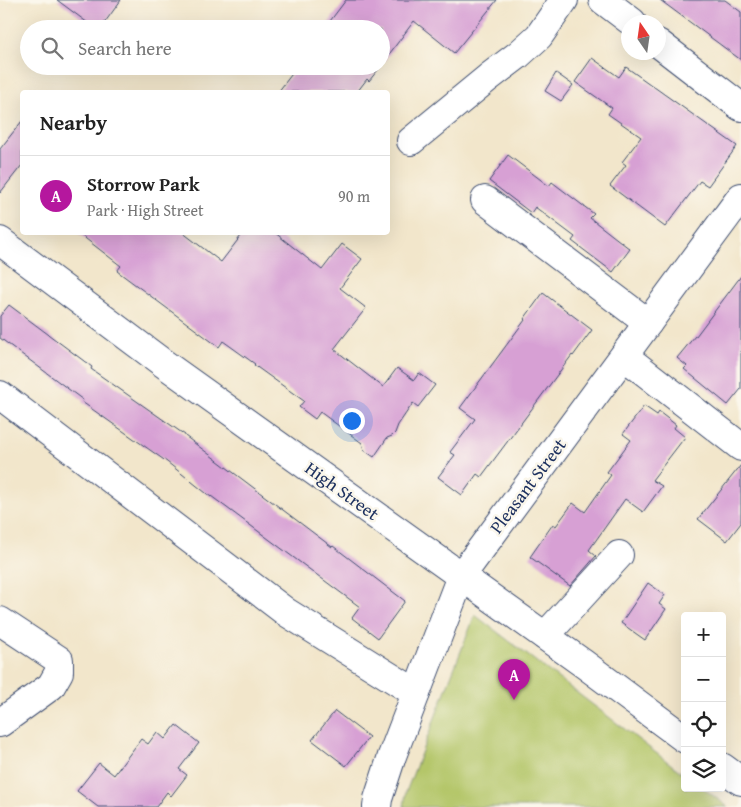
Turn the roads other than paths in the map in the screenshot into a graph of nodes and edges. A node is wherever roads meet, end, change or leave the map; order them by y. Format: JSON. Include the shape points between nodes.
{"nodes":[{"id":1,"x":564,"y":0,"type":"edge"},
{"id":2,"x":603,"y":0,"type":"edge"},
{"id":3,"x":623,"y":15,"type":"edge"},
{"id":4,"x":666,"y":49,"type":"edge"},
{"id":5,"x":741,"y":107,"type":"edge"},
{"id":6,"x":411,"y":141,"type":"dead end"},
{"id":7,"x":741,"y":197,"type":"edge"},
{"id":8,"x":485,"y":200,"type":"dead end"},
{"id":9,"x":0,"y":241,"type":"edge"},
{"id":10,"x":648,"y":323,"type":"junction"},
{"id":11,"x":624,"y":356,"type":"junction"},
{"id":12,"x":0,"y":395,"type":"edge"},
{"id":13,"x":741,"y":447,"type":"edge"},
{"id":14,"x":619,"y":555,"type":"dead end"},
{"id":15,"x":461,"y":576,"type":"junction"},
{"id":16,"x":0,"y":621,"type":"edge"},
{"id":17,"x":545,"y":636,"type":"junction"},
{"id":18,"x":416,"y":693,"type":"junction"},
{"id":19,"x":0,"y":723,"type":"edge"},
{"id":20,"x":681,"y":736,"type":"edge"},
{"id":21,"x":726,"y":770,"type":"edge"},
{"id":22,"x":741,"y":781,"type":"edge"},
{"id":23,"x":377,"y":807,"type":"edge"}],
"edges":[{"from":1,"to":6,"type":"street","via":[[539,36]]},
{"from":2,"to":3,"type":"street"},
{"from":4,"to":5,"type":"street"},
{"from":7,"to":10,"type":"street","name":"Pleasant Street"},
{"from":8,"to":10,"type":"street"},
{"from":9,"to":15,"type":"street","name":"High Street","via":[[163,363]]},
{"from":10,"to":11,"type":"street","name":"Pleasant Street"},
{"from":11,"to":13,"type":"street"},
{"from":11,"to":15,"type":"street","name":"Pleasant Street"},
{"from":12,"to":18,"type":"street","via":[[286,612]]},
{"from":14,"to":17,"type":"street"},
{"from":15,"to":17,"type":"street","name":"High Street"},
{"from":15,"to":18,"type":"street","name":"Pleasant Street"},
{"from":16,"to":19,"type":"street","via":[[58,660],[59,672],[51,686]]},
{"from":17,"to":20,"type":"street","name":"High Street"},
{"from":18,"to":23,"type":"street","name":"Pleasant Street"},
{"from":21,"to":22,"type":"street"}]}
